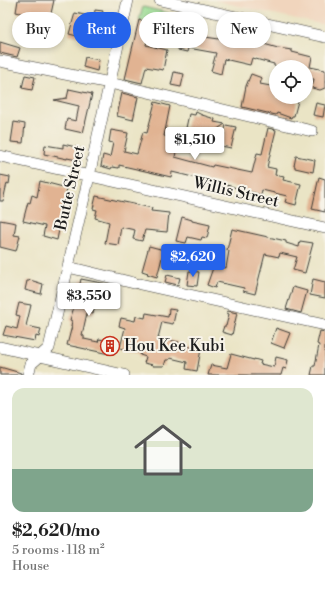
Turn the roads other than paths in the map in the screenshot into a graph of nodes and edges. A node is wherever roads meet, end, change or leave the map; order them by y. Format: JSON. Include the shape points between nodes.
{"nodes":[{"id":1,"x":128,"y":0,"type":"edge"},
{"id":2,"x":160,"y":0,"type":"edge"},
{"id":3,"x":325,"y":37,"type":"edge"},
{"id":4,"x":0,"y":61,"type":"edge"},
{"id":5,"x":110,"y":83,"type":"junction"},
{"id":6,"x":312,"y":131,"type":"dead end"},
{"id":7,"x":0,"y":156,"type":"edge"},
{"id":8,"x":89,"y":176,"type":"junction"},
{"id":9,"x":325,"y":228,"type":"edge"},
{"id":10,"x":68,"y":267,"type":"junction"},
{"id":11,"x":325,"y":325,"type":"edge"},
{"id":12,"x":0,"y":347,"type":"edge"},
{"id":13,"x":41,"y":356,"type":"junction"},
{"id":14,"x":28,"y":375,"type":"edge"},
{"id":15,"x":124,"y":375,"type":"edge"}],
"edges":[{"from":1,"to":5,"type":"street","name":"Butte Street"},
{"from":2,"to":3,"type":"street"},
{"from":4,"to":5,"type":"street"},
{"from":5,"to":6,"type":"street"},
{"from":5,"to":8,"type":"street","name":"Butte Street"},
{"from":7,"to":8,"type":"street","name":"Willis Street"},
{"from":8,"to":9,"type":"street","name":"Willis Street"},
{"from":8,"to":10,"type":"street","name":"Butte Street"},
{"from":10,"to":11,"type":"street"},
{"from":10,"to":13,"type":"street","name":"Butte Street","via":[[49,348]]},
{"from":12,"to":13,"type":"street"},
{"from":13,"to":14,"type":"street","name":"Butte Street","via":[[31,364]]},
{"from":13,"to":15,"type":"street"}]}
